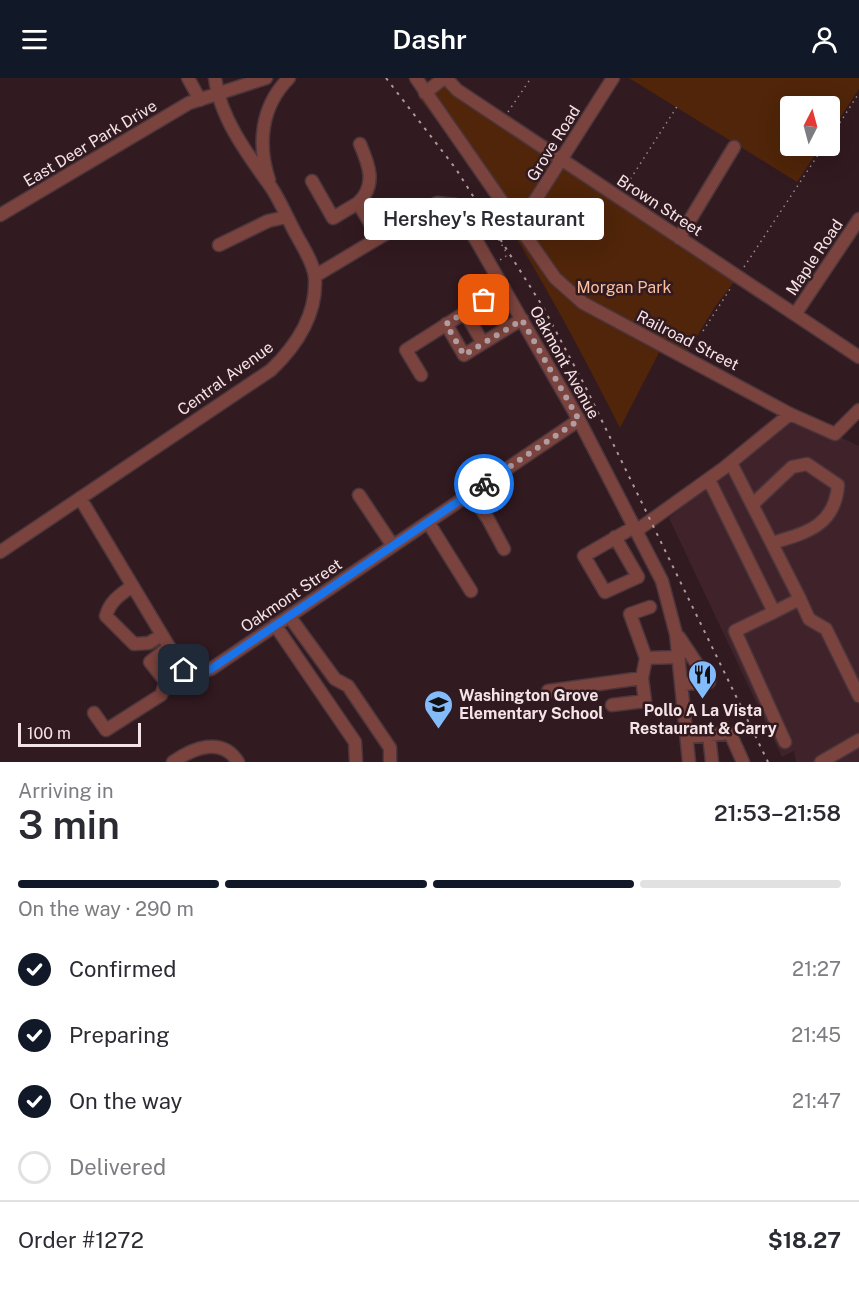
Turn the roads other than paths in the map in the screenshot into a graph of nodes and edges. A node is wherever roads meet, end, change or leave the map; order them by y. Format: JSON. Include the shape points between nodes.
{"nodes":[{"id":1,"x":188,"y":78,"type":"edge"},
{"id":2,"x":214,"y":78,"type":"edge"},
{"id":3,"x":266,"y":78,"type":"edge"},
{"id":4,"x":289,"y":78,"type":"edge"},
{"id":5,"x":416,"y":78,"type":"edge"},
{"id":6,"x":445,"y":78,"type":"edge"},
{"id":7,"x":613,"y":78,"type":"edge"},
{"id":8,"x":425,"y":93,"type":"junction"},
{"id":9,"x":217,"y":94,"type":"junction"},
{"id":10,"x":201,"y":100,"type":"junction"},
{"id":11,"x":360,"y":144,"type":"dead end"},
{"id":12,"x":734,"y":147,"type":"dead end"},
{"id":13,"x":562,"y":160,"type":"junction"},
{"id":14,"x":312,"y":182,"type":"dead end"},
{"id":15,"x":271,"y":187,"type":"junction"},
{"id":16,"x":358,"y":203,"type":"junction"},
{"id":17,"x":0,"y":215,"type":"edge"},
{"id":18,"x":286,"y":217,"type":"junction"},
{"id":19,"x":859,"y":219,"type":"edge"},
{"id":20,"x":520,"y":224,"type":"junction"},
{"id":21,"x":379,"y":238,"type":"junction"},
{"id":22,"x":679,"y":238,"type":"junction"},
{"id":23,"x":219,"y":245,"type":"dead end"},
{"id":24,"x":315,"y":276,"type":"junction"},
{"id":25,"x":504,"y":288,"type":"junction"},
{"id":26,"x":465,"y":313,"type":"junction"},
{"id":27,"x":796,"y":313,"type":"junction"},
{"id":28,"x":522,"y":320,"type":"junction"},
{"id":29,"x":446,"y":324,"type":"junction"},
{"id":30,"x":483,"y":343,"type":"junction"},
{"id":31,"x":859,"y":357,"type":"edge"},
{"id":32,"x":420,"y":375,"type":"dead end"},
{"id":33,"x":859,"y":410,"type":"edge"},
{"id":34,"x":790,"y":414,"type":"junction"},
{"id":35,"x":579,"y":420,"type":"junction"},
{"id":36,"x":731,"y":463,"type":"junction"},
{"id":37,"x":709,"y":480,"type":"junction"},
{"id":38,"x":470,"y":493,"type":"junction"},
{"id":39,"x":359,"y":495,"type":"dead end"},
{"id":40,"x":80,"y":498,"type":"junction"},
{"id":41,"x":753,"y":504,"type":"junction"},
{"id":42,"x":428,"y":522,"type":"junction"},
{"id":43,"x":635,"y":529,"type":"junction"},
{"id":44,"x":615,"y":537,"type":"junction"},
{"id":45,"x":772,"y":543,"type":"junction"},
{"id":46,"x":393,"y":546,"type":"junction"},
{"id":47,"x":504,"y":549,"type":"dead end"},
{"id":48,"x":0,"y":552,"type":"edge"},
{"id":49,"x":132,"y":586,"type":"junction"},
{"id":50,"x":471,"y":591,"type":"dead end"},
{"id":51,"x":800,"y":599,"type":"junction"},
{"id":52,"x":650,"y":607,"type":"dead end"},
{"id":53,"x":774,"y":612,"type":"junction"},
{"id":54,"x":289,"y":616,"type":"junction"},
{"id":55,"x":275,"y":625,"type":"junction"},
{"id":56,"x":676,"y":634,"type":"junction"},
{"id":57,"x":165,"y":641,"type":"junction"},
{"id":58,"x":679,"y":657,"type":"junction"},
{"id":59,"x":646,"y":658,"type":"junction"},
{"id":60,"x":184,"y":670,"type":"junction"},
{"id":61,"x":642,"y":678,"type":"junction"},
{"id":62,"x":166,"y":681,"type":"junction"},
{"id":63,"x":683,"y":684,"type":"junction"},
{"id":64,"x":548,"y":691,"type":"dead end"},
{"id":65,"x":859,"y":696,"type":"edge"},
{"id":66,"x":612,"y":705,"type":"dead end"},
{"id":67,"x":94,"y":713,"type":"dead end"},
{"id":68,"x":709,"y":735,"type":"junction"},
{"id":69,"x":688,"y":737,"type":"junction"},
{"id":70,"x":859,"y":740,"type":"edge"},
{"id":71,"x":785,"y":742,"type":"dead end"},
{"id":72,"x":173,"y":762,"type":"edge"},
{"id":73,"x":238,"y":762,"type":"edge"},
{"id":74,"x":356,"y":762,"type":"edge"},
{"id":75,"x":390,"y":762,"type":"edge"},
{"id":76,"x":690,"y":762,"type":"edge"},
{"id":77,"x":712,"y":762,"type":"edge"},
{"id":78,"x":743,"y":762,"type":"edge"},
{"id":79,"x":821,"y":762,"type":"edge"}],
"edges":[{"from":1,"to":10,"type":"street"},
{"from":2,"to":9,"type":"street"},
{"from":3,"to":9,"type":"street","name":"East Deer Park Drive"},
{"from":4,"to":15,"type":"street","via":[[279,88],[264,122],[263,164]]},
{"from":5,"to":8,"type":"street","name":"Railroad Street"},
{"from":6,"to":8,"type":"street"},
{"from":6,"to":13,"type":"street","name":"Brown Street"},
{"from":7,"to":13,"type":"street","name":"Grove Road"},
{"from":8,"to":20,"type":"street","name":"Railroad Street"},
{"from":9,"to":10,"type":"street","name":"East Deer Park Drive"},
{"from":9,"to":15,"type":"street","via":[[248,158]]},
{"from":10,"to":17,"type":"street","name":"East Deer Park Drive","via":[[189,103]]},
{"from":11,"to":16,"type":"street","via":[[370,178],[366,196]]},
{"from":12,"to":22,"type":"street"},
{"from":13,"to":20,"type":"street","name":"Grove Road"},
{"from":13,"to":22,"type":"street","name":"Brown Street"},
{"from":14,"to":16,"type":"street","via":[[333,218]]},
{"from":15,"to":18,"type":"street"},
{"from":16,"to":21,"type":"street"},
{"from":18,"to":23,"type":"street","via":[[268,221]]},
{"from":18,"to":24,"type":"street"},
{"from":19,"to":27,"type":"street","name":"Maple Road"},
{"from":20,"to":34,"type":"street","name":"Railroad Street","via":[[555,278],[583,303]]},
{"from":21,"to":24,"type":"street","name":"Oakmont Avenue"},
{"from":21,"to":25,"type":"street","name":"Oakmont Avenue","via":[[437,203],[456,205]]},
{"from":22,"to":27,"type":"street","name":"Brown Street"},
{"from":24,"to":40,"type":"street","name":"Central Avenue","via":[[309,315],[302,330],[289,352],[271,370]]},
{"from":25,"to":26,"type":"street"},
{"from":25,"to":28,"type":"street","name":"Oakmont Avenue"},
{"from":26,"to":29,"type":"street"},
{"from":26,"to":30,"type":"street"},
{"from":27,"to":31,"type":"street","name":"Brown Street"},
{"from":28,"to":30,"type":"street"},
{"from":28,"to":35,"type":"street","name":"Oakmont Avenue"},
{"from":29,"to":30,"type":"street","via":[[464,355]]},
{"from":29,"to":32,"type":"street","via":[[406,350]]},
{"from":33,"to":34,"type":"street","name":"Railroad Street","via":[[835,434]]},
{"from":34,"to":36,"type":"street"},
{"from":35,"to":38,"type":"street","name":"Oakmont Street"},
{"from":35,"to":43,"type":"street","name":"Oakmont Avenue"},
{"from":36,"to":37,"type":"street"},
{"from":36,"to":41,"type":"street"},
{"from":37,"to":43,"type":"street"},
{"from":37,"to":53,"type":"street"},
{"from":38,"to":42,"type":"street","name":"Oakmont Street"},
{"from":38,"to":47,"type":"street"},
{"from":39,"to":46,"type":"street"},
{"from":40,"to":48,"type":"street","name":"Central Avenue"},
{"from":40,"to":49,"type":"street"},
{"from":41,"to":45,"type":"street"},
{"from":41,"to":45,"type":"street","via":[[792,467],[807,464],[838,485],[837,504],[825,518],[806,532]]},
{"from":42,"to":46,"type":"street","name":"Oakmont Street"},
{"from":42,"to":50,"type":"street"},
{"from":43,"to":44,"type":"street"},
{"from":43,"to":56,"type":"street","name":"Oakmont Avenue","via":[[662,581]]},
{"from":44,"to":44,"type":"street","via":[[584,556],[606,592],[638,577]]},
{"from":45,"to":51,"type":"street"},
{"from":46,"to":54,"type":"street","name":"Oakmont Street"},
{"from":49,"to":57,"type":"street"},
{"from":49,"to":57,"type":"street","via":[[108,607],[106,616],[134,644]]},
{"from":51,"to":53,"type":"street"},
{"from":51,"to":65,"type":"street","via":[[809,619],[826,628]]},
{"from":52,"to":59,"type":"street","via":[[630,614]]},
{"from":53,"to":71,"type":"street","via":[[735,631]]},
{"from":54,"to":55,"type":"street","name":"Oakmont Street"},
{"from":54,"to":75,"type":"street","via":[[335,679],[348,686],[390,748]]},
{"from":55,"to":60,"type":"street","name":"Oakmont Street","via":[[211,669],[199,673]]},
{"from":55,"to":74,"type":"street","via":[[355,742]]},
{"from":56,"to":58,"type":"street","name":"Oakmont Avenue"},
{"from":56,"to":63,"type":"street","via":[[709,682]]},
{"from":57,"to":60,"type":"street"},
{"from":57,"to":62,"type":"street","via":[[150,662]]},
{"from":58,"to":59,"type":"street"},
{"from":58,"to":63,"type":"street","name":"Oakmont Avenue"},
{"from":59,"to":61,"type":"street"},
{"from":60,"to":62,"type":"street"},
{"from":61,"to":64,"type":"street"},
{"from":61,"to":66,"type":"street","via":[[645,701]]},
{"from":62,"to":67,"type":"street","via":[[161,695],[106,730]]},
{"from":63,"to":69,"type":"street","name":"Oakmont Avenue"},
{"from":68,"to":69,"type":"street"},
{"from":68,"to":77,"type":"street"},
{"from":68,"to":78,"type":"street","via":[[730,733]]},
{"from":69,"to":76,"type":"street","name":"Oakmont Avenue"},
{"from":70,"to":79,"type":"street"},
{"from":72,"to":73,"type":"street","via":[[196,748],[213,746],[228,751]]}]}
